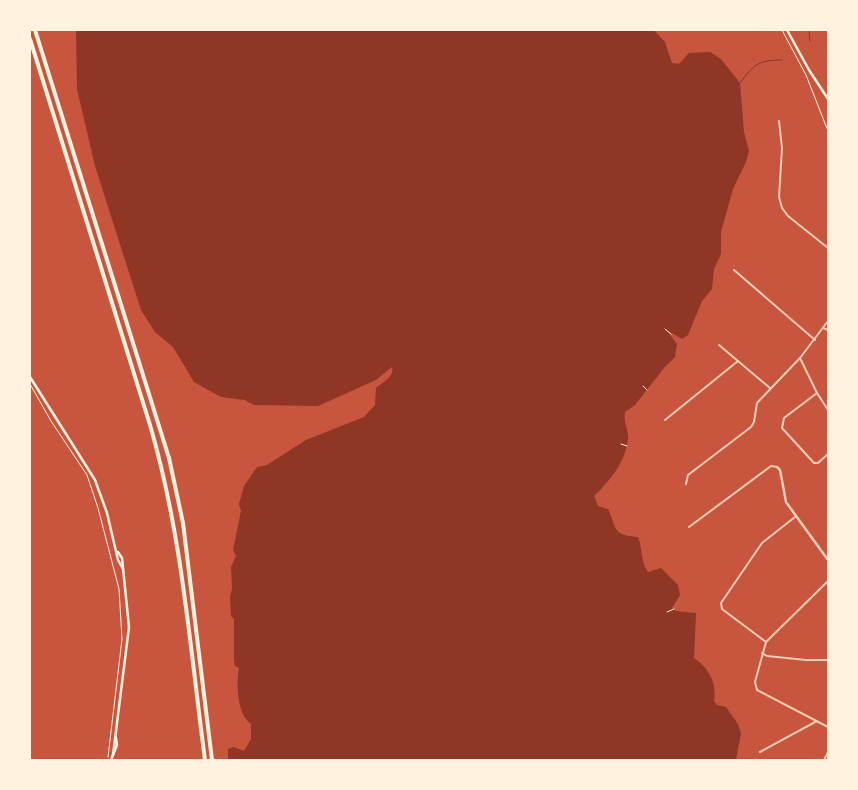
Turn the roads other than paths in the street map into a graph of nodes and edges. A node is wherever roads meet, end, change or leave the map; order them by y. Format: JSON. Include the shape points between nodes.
{"nodes":[{"id":1,"x":35,"y":30,"type":"edge"},
{"id":2,"x":787,"y":30,"type":"edge"},
{"id":3,"x":30,"y":39,"type":"edge"},
{"id":4,"x":827,"y":98,"type":"edge"},
{"id":5,"x":828,"y":104,"type":"edge"},
{"id":6,"x":779,"y":121,"type":"dead end"},
{"id":7,"x":828,"y":248,"type":"edge"},
{"id":8,"x":734,"y":270,"type":"dead end"},
{"id":9,"x":828,"y":322,"type":"edge"},
{"id":10,"x":823,"y":328,"type":"junction"},
{"id":11,"x":828,"y":330,"type":"edge"},
{"id":12,"x":814,"y":340,"type":"junction"},
{"id":13,"x":719,"y":345,"type":"dead end"},
{"id":14,"x":800,"y":358,"type":"junction"},
{"id":15,"x":738,"y":361,"type":"junction"},
{"id":16,"x":30,"y":377,"type":"edge"},
{"id":17,"x":770,"y":388,"type":"junction"},
{"id":18,"x":817,"y":393,"type":"junction"},
{"id":19,"x":828,"y":410,"type":"edge"},
{"id":20,"x":665,"y":420,"type":"dead end"},
{"id":21,"x":828,"y":454,"type":"edge"},
{"id":22,"x":777,"y":467,"type":"joint"},
{"id":23,"x":686,"y":484,"type":"dead end"},
{"id":24,"x":795,"y":517,"type":"junction"},
{"id":25,"x":689,"y":527,"type":"dead end"},
{"id":26,"x":828,"y":560,"type":"edge"},
{"id":27,"x":828,"y":581,"type":"edge"},
{"id":28,"x":766,"y":642,"type":"junction"},
{"id":29,"x":762,"y":653,"type":"junction"},
{"id":30,"x":828,"y":660,"type":"edge"},
{"id":31,"x":817,"y":721,"type":"junction"},
{"id":32,"x":828,"y":727,"type":"edge"},
{"id":33,"x":760,"y":752,"type":"dead end"},
{"id":34,"x":828,"y":752,"type":"edge"},
{"id":35,"x":111,"y":760,"type":"edge"},
{"id":36,"x":204,"y":760,"type":"edge"},
{"id":37,"x":212,"y":760,"type":"edge"},
{"id":38,"x":824,"y":760,"type":"edge"}],
"edges":[{"from":1,"to":37,"type":"highway","via":[[168,458],[182,523]]},
{"from":2,"to":4,"type":"main road"},
{"from":3,"to":36,"type":"highway","via":[[168,487],[179,551]]},
{"from":4,"to":5,"type":"main road"},
{"from":6,"to":7,"type":"street","via":[[782,148],[779,197],[782,208]]},
{"from":8,"to":12,"type":"street"},
{"from":9,"to":10,"type":"street"},
{"from":10,"to":11,"type":"street"},
{"from":10,"to":12,"type":"street"},
{"from":12,"to":14,"type":"street"},
{"from":13,"to":15,"type":"street"},
{"from":14,"to":17,"type":"street"},
{"from":14,"to":18,"type":"street"},
{"from":15,"to":17,"type":"street"},
{"from":15,"to":20,"type":"street"},
{"from":16,"to":35,"type":"main road","via":[[90,470],[101,495],[123,569],[129,627]]},
{"from":17,"to":23,"type":"street","via":[[757,403],[751,427],[688,475]]},
{"from":18,"to":19,"type":"street"},
{"from":18,"to":21,"type":"street","via":[[784,418],[782,428],[814,463]]},
{"from":22,"to":24,"type":"street","via":[[786,502]]},
{"from":22,"to":25,"type":"street","via":[[770,466]]},
{"from":24,"to":26,"type":"street"},
{"from":24,"to":28,"type":"street","via":[[762,543],[721,603],[722,609]]},
{"from":27,"to":28,"type":"street"},
{"from":28,"to":29,"type":"street"},
{"from":29,"to":30,"type":"street"},
{"from":29,"to":31,"type":"street","via":[[755,682],[757,690]]},
{"from":31,"to":32,"type":"street"},
{"from":31,"to":33,"type":"street"},
{"from":34,"to":38,"type":"street"}]}
